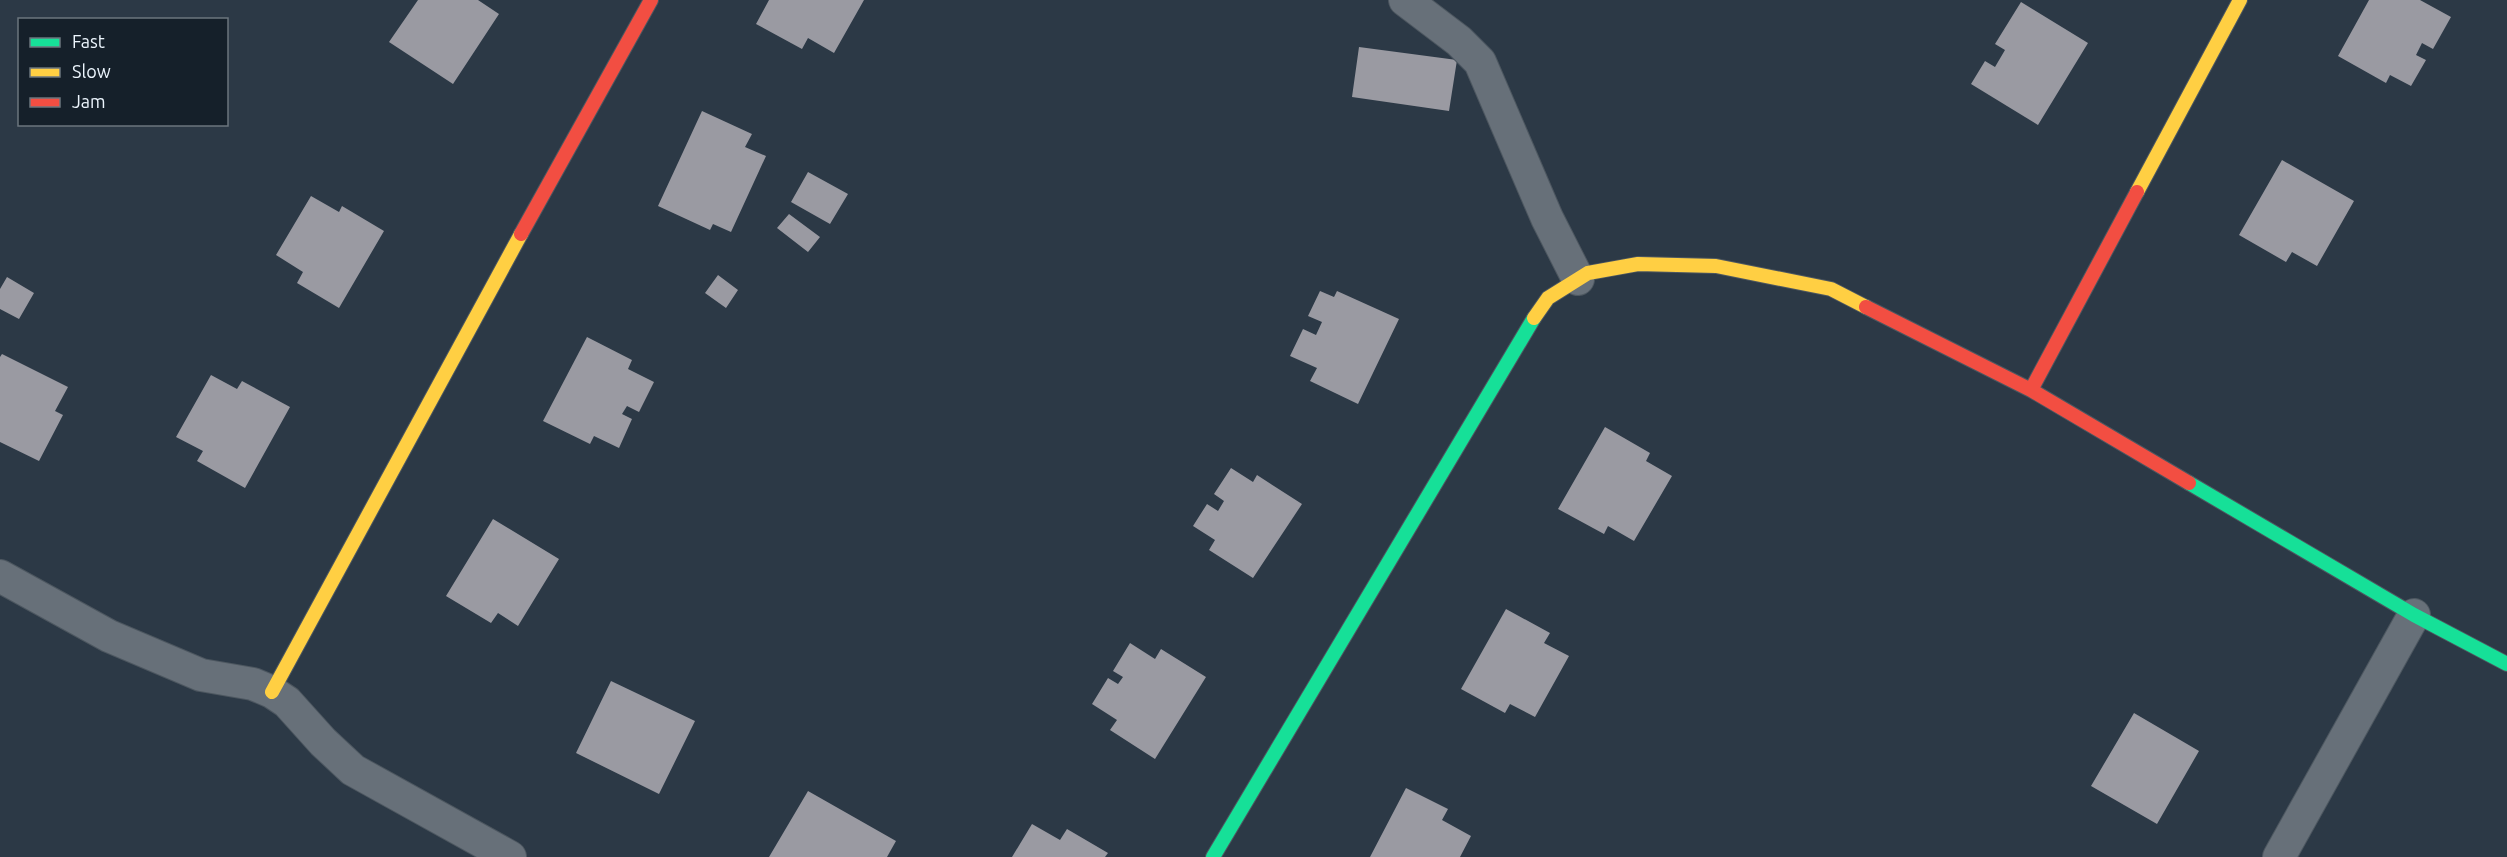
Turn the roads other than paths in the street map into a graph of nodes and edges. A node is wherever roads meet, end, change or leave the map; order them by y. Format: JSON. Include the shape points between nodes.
{"nodes":[{"id":1,"x":651,"y":0,"type":"edge"},
{"id":2,"x":1405,"y":0,"type":"edge"},
{"id":3,"x":2240,"y":0,"type":"edge"},
{"id":4,"x":1578,"y":279,"type":"junction"},
{"id":5,"x":2031,"y":390,"type":"junction"},
{"id":6,"x":0,"y":576,"type":"edge"},
{"id":7,"x":2415,"y":615,"type":"junction"},
{"id":8,"x":2507,"y":664,"type":"edge"},
{"id":9,"x":272,"y":692,"type":"junction"},
{"id":10,"x":510,"y":857,"type":"edge"},
{"id":11,"x":1213,"y":857,"type":"edge"},
{"id":12,"x":2279,"y":857,"type":"edge"}],
"edges":[{"from":1,"to":9,"type":"street"},
{"from":2,"to":4,"type":"street","via":[[1480,62],[1547,218]]},
{"from":3,"to":5,"type":"street"},
{"from":4,"to":5,"type":"street","via":[[1599,270],[1638,264],[1716,266],[1831,289]]},
{"from":4,"to":11,"type":"street","via":[[1548,298],[1537,313]]},
{"from":5,"to":7,"type":"street"},
{"from":6,"to":9,"type":"street","via":[[109,636],[201,675],[253,684]]},
{"from":7,"to":8,"type":"street"},
{"from":7,"to":12,"type":"street"},
{"from":9,"to":10,"type":"street","via":[[287,702],[353,770]]}]}
